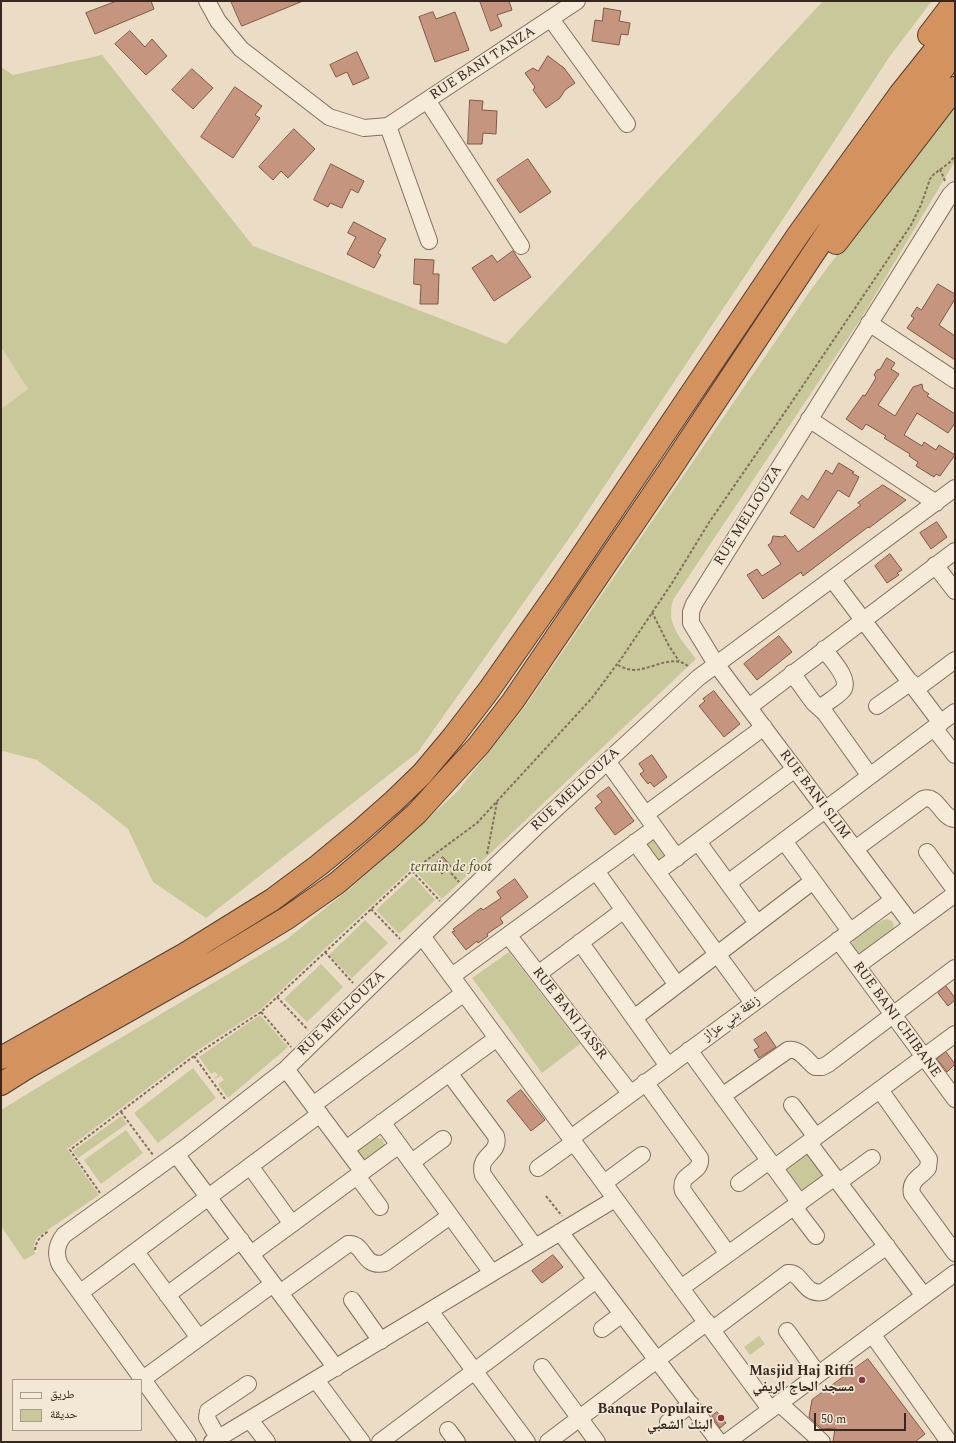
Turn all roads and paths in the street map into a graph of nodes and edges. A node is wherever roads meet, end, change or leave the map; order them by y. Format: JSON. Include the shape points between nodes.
{"nodes":[{"id":1,"x":207,"y":1,"type":"edge"},
{"id":2,"x":577,"y":1,"type":"edge"},
{"id":3,"x":955,"y":1,"type":"edge"},
{"id":4,"x":551,"y":19,"type":"junction"},
{"id":5,"x":955,"y":25,"type":"edge"},
{"id":6,"x":955,"y":52,"type":"edge"},
{"id":7,"x":955,"y":88,"type":"edge"},
{"id":8,"x":900,"y":94,"type":"junction"},
{"id":9,"x":427,"y":100,"type":"junction"},
{"id":10,"x":627,"y":124,"type":"dead end"},
{"id":11,"x":388,"y":126,"type":"junction"},
{"id":12,"x":955,"y":156,"type":"edge"},
{"id":13,"x":955,"y":190,"type":"edge"},
{"id":14,"x":429,"y":241,"type":"dead end"},
{"id":15,"x":520,"y":246,"type":"dead end"},
{"id":16,"x":868,"y":323,"type":"junction"},
{"id":17,"x":732,"y":374,"type":"junction"},
{"id":18,"x":955,"y":380,"type":"edge"},
{"id":19,"x":809,"y":419,"type":"junction"},
{"id":20,"x":955,"y":488,"type":"edge"},
{"id":21,"x":936,"y":502,"type":"junction"},
{"id":22,"x":955,"y":551,"type":"edge"},
{"id":23,"x":936,"y":565,"type":"junction"},
{"id":24,"x":832,"y":579,"type":"junction"},
{"id":25,"x":955,"y":591,"type":"edge"},
{"id":26,"x":652,"y":612,"type":"junction"},
{"id":27,"x":863,"y":620,"type":"junction"},
{"id":28,"x":824,"y":649,"type":"junction"},
{"id":29,"x":679,"y":661,"type":"junction"},
{"id":30,"x":716,"y":664,"type":"junction"},
{"id":31,"x":618,"y":665,"type":"junction"},
{"id":32,"x":953,"y":665,"type":"edge"},
{"id":33,"x":792,"y":673,"type":"junction"},
{"id":34,"x":698,"y":678,"type":"junction"},
{"id":35,"x":913,"y":686,"type":"junction"},
{"id":36,"x":877,"y":706,"type":"dead end"},
{"id":37,"x":748,"y":707,"type":"junction"},
{"id":38,"x":820,"y":708,"type":"junction"},
{"id":39,"x":955,"y":712,"type":"edge"},
{"id":40,"x":938,"y":725,"type":"junction"},
{"id":41,"x":764,"y":727,"type":"junction"},
{"id":42,"x":955,"y":755,"type":"edge"},
{"id":43,"x":607,"y":761,"type":"junction"},
{"id":44,"x":795,"y":768,"type":"junction"},
{"id":45,"x":870,"y":776,"type":"junction"},
{"id":46,"x":497,"y":801,"type":"junction"},
{"id":47,"x":825,"y":810,"type":"junction"},
{"id":48,"x":646,"y":814,"type":"junction"},
{"id":49,"x":955,"y":819,"type":"edge"},
{"id":50,"x":655,"y":828,"type":"junction"},
{"id":51,"x":784,"y":841,"type":"junction"},
{"id":52,"x":635,"y":842,"type":"junction"},
{"id":53,"x":698,"y":842,"type":"junction"},
{"id":54,"x":855,"y":849,"type":"junction"},
{"id":55,"x":927,"y":852,"type":"dead end"},
{"id":56,"x":677,"y":858,"type":"junction"},
{"id":57,"x":486,"y":861,"type":"dead end"},
{"id":58,"x":412,"y":871,"type":"junction"},
{"id":59,"x":596,"y":871,"type":"junction"},
{"id":60,"x":657,"y":872,"type":"junction"},
{"id":61,"x":450,"y":873,"type":"dead end"},
{"id":62,"x":813,"y":881,"type":"junction"},
{"id":63,"x":728,"y":883,"type":"junction"},
{"id":64,"x":462,"y":884,"type":"dead end"},
{"id":65,"x":955,"y":894,"type":"edge"},
{"id":66,"x":893,"y":900,"type":"junction"},
{"id":67,"x":441,"y":903,"type":"dead end"},
{"id":68,"x":371,"y":909,"type":"junction"},
{"id":69,"x":624,"y":910,"type":"junction"},
{"id":70,"x":757,"y":923,"type":"junction"},
{"id":71,"x":912,"y":925,"type":"junction"},
{"id":72,"x":508,"y":935,"type":"junction"},
{"id":73,"x":422,"y":936,"type":"junction"},
{"id":74,"x":844,"y":936,"type":"junction"},
{"id":75,"x":580,"y":942,"type":"junction"},
{"id":76,"x":409,"y":949,"type":"junction"},
{"id":77,"x":325,"y":952,"type":"junction"},
{"id":78,"x":717,"y":954,"type":"junction"},
{"id":79,"x":857,"y":966,"type":"junction"},
{"id":80,"x":955,"y":968,"type":"edge"},
{"id":81,"x":538,"y":974,"type":"junction"},
{"id":82,"x":452,"y":976,"type":"junction"},
{"id":83,"x":677,"y":985,"type":"junction"},
{"id":84,"x":355,"y":986,"type":"dead end"},
{"id":85,"x":464,"y":993,"type":"junction"},
{"id":86,"x":277,"y":998,"type":"junction"},
{"id":87,"x":752,"y":1003,"type":"junction"},
{"id":88,"x":261,"y":1012,"type":"junction"},
{"id":89,"x":893,"y":1016,"type":"junction"},
{"id":90,"x":634,"y":1018,"type":"junction"},
{"id":91,"x":314,"y":1026,"type":"dead end"},
{"id":92,"x":955,"y":1034,"type":"edge"},
{"id":93,"x":497,"y":1038,"type":"junction"},
{"id":94,"x":291,"y":1048,"type":"dead end"},
{"id":95,"x":689,"y":1050,"type":"junction"},
{"id":96,"x":194,"y":1056,"type":"junction"},
{"id":97,"x":924,"y":1057,"type":"junction"},
{"id":98,"x":1,"y":1058,"type":"edge"},
{"id":99,"x":668,"y":1066,"type":"junction"},
{"id":100,"x":286,"y":1069,"type":"junction"},
{"id":101,"x":449,"y":1073,"type":"junction"},
{"id":102,"x":645,"y":1082,"type":"junction"},
{"id":103,"x":1,"y":1084,"type":"edge"},
{"id":104,"x":880,"y":1090,"type":"junction"},
{"id":105,"x":630,"y":1093,"type":"junction"},
{"id":106,"x":722,"y":1096,"type":"junction"},
{"id":107,"x":955,"y":1099,"type":"edge"},
{"id":108,"x":227,"y":1102,"type":"dead end"},
{"id":109,"x":792,"y":1105,"type":"dead end"},
{"id":110,"x":316,"y":1110,"type":"junction"},
{"id":111,"x":121,"y":1112,"type":"junction"},
{"id":112,"x":382,"y":1122,"type":"junction"},
{"id":113,"x":443,"y":1139,"type":"dead end"},
{"id":114,"x":572,"y":1140,"type":"junction"},
{"id":115,"x":812,"y":1140,"type":"junction"},
{"id":116,"x":399,"y":1145,"type":"junction"},
{"id":117,"x":346,"y":1149,"type":"junction"},
{"id":118,"x":176,"y":1154,"type":"junction"},
{"id":119,"x":642,"y":1155,"type":"dead end"},
{"id":120,"x":155,"y":1157,"type":"dead end"},
{"id":121,"x":872,"y":1158,"type":"dead end"},
{"id":122,"x":412,"y":1162,"type":"junction"},
{"id":123,"x":772,"y":1164,"type":"junction"},
{"id":124,"x":250,"y":1166,"type":"junction"},
{"id":125,"x":538,"y":1168,"type":"dead end"},
{"id":126,"x":360,"y":1174,"type":"junction"},
{"id":127,"x":837,"y":1180,"type":"junction"},
{"id":128,"x":604,"y":1182,"type":"junction"},
{"id":129,"x":739,"y":1183,"type":"dead end"},
{"id":130,"x":102,"y":1196,"type":"dead end"},
{"id":131,"x":546,"y":1196,"type":"dead end"},
{"id":132,"x":209,"y":1197,"type":"junction"},
{"id":133,"x":616,"y":1199,"type":"junction"},
{"id":134,"x":797,"y":1205,"type":"junction"},
{"id":135,"x":380,"y":1207,"type":"dead end"},
{"id":136,"x":450,"y":1216,"type":"junction"},
{"id":137,"x":292,"y":1224,"type":"junction"},
{"id":138,"x":53,"y":1229,"type":"dead end"},
{"id":139,"x":565,"y":1229,"type":"junction"},
{"id":140,"x":816,"y":1236,"type":"dead end"},
{"id":141,"x":241,"y":1240,"type":"junction"},
{"id":142,"x":887,"y":1246,"type":"junction"},
{"id":143,"x":535,"y":1247,"type":"junction"},
{"id":144,"x":35,"y":1250,"type":"dead end"},
{"id":145,"x":136,"y":1252,"type":"junction"},
{"id":146,"x":955,"y":1253,"type":"edge"},
{"id":147,"x":251,"y":1254,"type":"junction"},
{"id":148,"x":728,"y":1254,"type":"junction"},
{"id":149,"x":492,"y":1273,"type":"junction"},
{"id":150,"x":955,"y":1273,"type":"edge"},
{"id":151,"x":596,"y":1280,"type":"junction"},
{"id":152,"x":277,"y":1288,"type":"junction"},
{"id":153,"x":681,"y":1288,"type":"junction"},
{"id":154,"x":81,"y":1292,"type":"junction"},
{"id":155,"x":167,"y":1295,"type":"junction"},
{"id":156,"x":924,"y":1296,"type":"junction"},
{"id":157,"x":352,"y":1300,"type":"dead end"},
{"id":158,"x":430,"y":1311,"type":"junction"},
{"id":159,"x":622,"y":1314,"type":"junction"},
{"id":160,"x":710,"y":1326,"type":"junction"},
{"id":161,"x":602,"y":1329,"type":"dead end"},
{"id":162,"x":787,"y":1331,"type":"dead end"},
{"id":163,"x":872,"y":1334,"type":"junction"},
{"id":164,"x":199,"y":1338,"type":"junction"},
{"id":165,"x":381,"y":1341,"type":"junction"},
{"id":166,"x":657,"y":1360,"type":"junction"},
{"id":167,"x":542,"y":1367,"type":"dead end"},
{"id":168,"x":336,"y":1368,"type":"junction"},
{"id":169,"x":474,"y":1372,"type":"junction"},
{"id":170,"x":818,"y":1374,"type":"junction"},
{"id":171,"x":143,"y":1378,"type":"junction"},
{"id":172,"x":316,"y":1380,"type":"junction"},
{"id":173,"x":248,"y":1384,"type":"dead end"},
{"id":174,"x":691,"y":1404,"type":"junction"},
{"id":175,"x":775,"y":1406,"type":"junction"},
{"id":176,"x":579,"y":1418,"type":"junction"},
{"id":177,"x":250,"y":1420,"type":"junction"},
{"id":178,"x":668,"y":1422,"type":"dead end"},
{"id":179,"x":215,"y":1440,"type":"edge"},
{"id":180,"x":188,"y":1442,"type":"edge"},
{"id":181,"x":266,"y":1442,"type":"edge"},
{"id":182,"x":362,"y":1442,"type":"edge"},
{"id":183,"x":380,"y":1442,"type":"edge"},
{"id":184,"x":527,"y":1442,"type":"edge"},
{"id":185,"x":548,"y":1442,"type":"edge"},
{"id":186,"x":597,"y":1442,"type":"edge"},
{"id":187,"x":720,"y":1442,"type":"edge"},
{"id":188,"x":727,"y":1442,"type":"edge"},
{"id":189,"x":822,"y":1442,"type":"edge"},
{"id":190,"x":949,"y":1442,"type":"edge"}],
"edges":[{"from":1,"to":11,"type":"street","via":[[218,21],[241,49],[329,116],[364,128]]},
{"from":2,"to":4,"type":"street","name":"RUE BANI TANZA"},
{"from":3,"to":8,"type":"highway","via":[[932,31]]},
{"from":4,"to":9,"type":"street","name":"RUE BANI TANZA"},
{"from":4,"to":10,"type":"street"},
{"from":5,"to":8,"type":"highway"},
{"from":6,"to":17,"type":"highway","via":[[868,171]]},
{"from":7,"to":17,"type":"highway","via":[[767,338]]},
{"from":8,"to":98,"type":"highway","via":[[798,235],[489,690],[422,774],[354,836],[272,900],[185,954]]},
{"from":9,"to":11,"type":"street","name":"RUE BANI TANZA"},
{"from":9,"to":15,"type":"street"},
{"from":11,"to":14,"type":"street"},
{"from":12,"to":26,"type":"path","via":[[930,179],[911,225],[710,521]]},
{"from":13,"to":16,"type":"street","name":"RUE MELLOUZA"},
{"from":16,"to":18,"type":"street"},
{"from":16,"to":19,"type":"street","name":"RUE MELLOUZA"},
{"from":17,"to":103,"type":"highway","via":[[513,701],[479,745],[417,813],[337,883],[287,918]]},
{"from":19,"to":21,"type":"street"},
{"from":19,"to":30,"type":"street","name":"RUE MELLOUZA","via":[[692,608],[691,623]]},
{"from":20,"to":21,"type":"street"},
{"from":21,"to":24,"type":"street"},
{"from":22,"to":23,"type":"street"},
{"from":23,"to":25,"type":"street"},
{"from":23,"to":27,"type":"street"},
{"from":24,"to":27,"type":"street"},
{"from":24,"to":30,"type":"street"},
{"from":26,"to":29,"type":"path"},
{"from":26,"to":31,"type":"path"},
{"from":27,"to":28,"type":"street"},
{"from":27,"to":35,"type":"street"},
{"from":28,"to":33,"type":"street"},
{"from":28,"to":38,"type":"street","via":[[843,675],[845,684],[842,690]]},
{"from":29,"to":31,"type":"path","via":[[637,670]]},
{"from":29,"to":34,"type":"path","via":[[687,665]]},
{"from":30,"to":34,"type":"street","name":"RUE MELLOUZA"},
{"from":30,"to":37,"type":"street","name":"RUE BANI SLIM"},
{"from":31,"to":46,"type":"path","via":[[592,698]]},
{"from":32,"to":35,"type":"street"},
{"from":33,"to":37,"type":"street"},
{"from":33,"to":38,"type":"street"},
{"from":34,"to":43,"type":"street","name":"RUE MELLOUZA"},
{"from":35,"to":36,"type":"street"},
{"from":35,"to":40,"type":"street"},
{"from":37,"to":41,"type":"street","name":"RUE BANI SLIM"},
{"from":38,"to":45,"type":"street"},
{"from":39,"to":40,"type":"street"},
{"from":40,"to":42,"type":"street"},
{"from":40,"to":45,"type":"street"},
{"from":41,"to":44,"type":"street","name":"RUE BANI SLIM"},
{"from":41,"to":48,"type":"street"},
{"from":43,"to":48,"type":"street"},
{"from":43,"to":73,"type":"street","name":"RUE MELLOUZA"},
{"from":44,"to":47,"type":"street","name":"RUE BANI SLIM"},
{"from":44,"to":53,"type":"street"},
{"from":45,"to":47,"type":"street"},
{"from":46,"to":57,"type":"path"},
{"from":46,"to":58,"type":"path","via":[[477,823]]},
{"from":47,"to":51,"type":"street"},
{"from":47,"to":54,"type":"street","name":"RUE BANI SLIM"},
{"from":48,"to":50,"type":"street"},
{"from":49,"to":54,"type":"street","via":[[947,816],[932,799],[923,798]]},
{"from":50,"to":52,"type":"street"},
{"from":50,"to":56,"type":"street"},
{"from":51,"to":62,"type":"street","name":"RUE BANI CHIBANE"},
{"from":51,"to":63,"type":"street"},
{"from":52,"to":59,"type":"street"},
{"from":52,"to":60,"type":"street"},
{"from":53,"to":56,"type":"street"},
{"from":53,"to":63,"type":"street"},
{"from":54,"to":66,"type":"street","name":"RUE BANI SLIM"},
{"from":55,"to":65,"type":"street"},
{"from":56,"to":60,"type":"street"},
{"from":58,"to":67,"type":"path"},
{"from":58,"to":68,"type":"path"},
{"from":59,"to":69,"type":"street"},
{"from":59,"to":72,"type":"street"},
{"from":60,"to":78,"type":"street"},
{"from":61,"to":64,"type":"path"},
{"from":62,"to":70,"type":"street"},
{"from":62,"to":74,"type":"street","name":"RUE BANI CHIBANE"},
{"from":63,"to":70,"type":"street"},
{"from":65,"to":71,"type":"street"},
{"from":66,"to":71,"type":"street","name":"RUE BANI SLIM"},
{"from":66,"to":74,"type":"street","name":"زنقة بني عزاز"},
{"from":68,"to":76,"type":"path"},
{"from":68,"to":77,"type":"path"},
{"from":69,"to":75,"type":"street"},
{"from":69,"to":83,"type":"street"},
{"from":70,"to":78,"type":"street"},
{"from":71,"to":79,"type":"street"},
{"from":72,"to":81,"type":"street","name":"RUE BANI JASSR"},
{"from":72,"to":82,"type":"street"},
{"from":73,"to":76,"type":"street","name":"RUE MELLOUZA"},
{"from":73,"to":82,"type":"street"},
{"from":74,"to":79,"type":"street","name":"RUE BANI CHIBANE"},
{"from":74,"to":87,"type":"street","name":"زنقة بني عزاز"},
{"from":75,"to":81,"type":"street"},
{"from":75,"to":90,"type":"street"},
{"from":76,"to":100,"type":"street","name":"RUE MELLOUZA"},
{"from":77,"to":84,"type":"path"},
{"from":77,"to":86,"type":"path"},
{"from":78,"to":83,"type":"street"},
{"from":78,"to":87,"type":"street"},
{"from":79,"to":89,"type":"street","name":"RUE BANI CHIBANE"},
{"from":80,"to":89,"type":"street"},
{"from":81,"to":105,"type":"street","name":"RUE BANI JASSR"},
{"from":82,"to":85,"type":"street"},
{"from":83,"to":90,"type":"street"},
{"from":85,"to":93,"type":"street"},
{"from":85,"to":110,"type":"street"},
{"from":86,"to":88,"type":"path"},
{"from":86,"to":91,"type":"path","via":[[309,1031]]},
{"from":87,"to":95,"type":"street","name":"زنقة بني عزاز"},
{"from":88,"to":94,"type":"path"},
{"from":88,"to":96,"type":"path"},
{"from":89,"to":97,"type":"street","name":"RUE BANI CHIBANE"},
{"from":89,"to":106,"type":"street","via":[[825,1066],[814,1067],[799,1052],[788,1050]]},
{"from":90,"to":99,"type":"street"},
{"from":92,"to":97,"type":"street"},
{"from":93,"to":101,"type":"street"},
{"from":93,"to":114,"type":"street"},
{"from":95,"to":99,"type":"street","name":"زنقة بني عزاز"},
{"from":95,"to":106,"type":"street"},
{"from":96,"to":108,"type":"path"},
{"from":96,"to":111,"type":"path"},
{"from":97,"to":104,"type":"street"},
{"from":97,"to":107,"type":"street","name":"RUE BANI CHIBANE"},
{"from":99,"to":102,"type":"street","name":"زنقة بني عزاز"},
{"from":100,"to":110,"type":"street"},
{"from":100,"to":118,"type":"street","name":"RUE MELLOUZA"},
{"from":101,"to":112,"type":"street"},
{"from":101,"to":143,"type":"street","via":[[496,1136],[496,1147],[482,1162],[483,1175]]},
{"from":102,"to":105,"type":"street","name":"زنقة بني عزاز"},
{"from":102,"to":148,"type":"street","via":[[700,1158],[697,1168],[683,1180],[683,1191]]},
{"from":104,"to":115,"type":"street"},
{"from":104,"to":146,"type":"street","via":[[929,1159],[928,1168],[912,1185],[912,1194]]},
{"from":105,"to":114,"type":"street","name":"زنقة بني عزاز"},
{"from":106,"to":123,"type":"street"},
{"from":109,"to":115,"type":"street"},
{"from":110,"to":117,"type":"street"},
{"from":110,"to":124,"type":"street"},
{"from":111,"to":120,"type":"path"},
{"from":111,"to":130,"type":"path","via":[[70,1150]]},
{"from":112,"to":116,"type":"street"},
{"from":112,"to":117,"type":"street"},
{"from":113,"to":122,"type":"street"},
{"from":114,"to":125,"type":"street","name":"زنقة بني عزاز"},
{"from":114,"to":128,"type":"street"},
{"from":115,"to":123,"type":"street"},
{"from":115,"to":127,"type":"street"},
{"from":116,"to":122,"type":"street"},
{"from":116,"to":126,"type":"street"},
{"from":117,"to":126,"type":"street"},
{"from":118,"to":132,"type":"street"},
{"from":118,"to":154,"type":"street","name":"RUE MELLOUZA","via":[[60,1240],[57,1246],[58,1259]]},
{"from":119,"to":128,"type":"street"},
{"from":121,"to":127,"type":"street"},
{"from":122,"to":136,"type":"street"},
{"from":123,"to":129,"type":"street"},
{"from":123,"to":134,"type":"street"},
{"from":124,"to":132,"type":"street"},
{"from":124,"to":137,"type":"street"},
{"from":126,"to":135,"type":"street"},
{"from":126,"to":137,"type":"street"},
{"from":127,"to":134,"type":"street"},
{"from":127,"to":142,"type":"street"},
{"from":128,"to":133,"type":"street"},
{"from":131,"to":139,"type":"path"},
{"from":132,"to":141,"type":"street"},
{"from":132,"to":145,"type":"street"},
{"from":133,"to":139,"type":"street"},
{"from":133,"to":153,"type":"street"},
{"from":134,"to":140,"type":"street"},
{"from":134,"to":148,"type":"street"},
{"from":136,"to":149,"type":"street"},
{"from":136,"to":152,"type":"street","via":[[385,1263],[370,1262],[352,1243]]},
{"from":137,"to":147,"type":"street"},
{"from":138,"to":144,"type":"path","via":[[39,1238]]},
{"from":139,"to":143,"type":"street"},
{"from":139,"to":151,"type":"street"},
{"from":141,"to":147,"type":"street"},
{"from":141,"to":155,"type":"street"},
{"from":142,"to":156,"type":"street"},
{"from":142,"to":160,"type":"street","via":[[823,1292],[807,1289],[795,1274],[788,1273]]},
{"from":143,"to":149,"type":"street"},
{"from":145,"to":154,"type":"street"},
{"from":145,"to":155,"type":"street"},
{"from":147,"to":152,"type":"street"},
{"from":148,"to":153,"type":"street"},
{"from":149,"to":158,"type":"street"},
{"from":150,"to":156,"type":"street"},
{"from":151,"to":159,"type":"street"},
{"from":151,"to":169,"type":"street"},
{"from":152,"to":164,"type":"street"},
{"from":152,"to":168,"type":"street"},
{"from":153,"to":160,"type":"street"},
{"from":154,"to":171,"type":"street","name":"RUE MELLOUZA"},
{"from":155,"to":164,"type":"street"},
{"from":156,"to":163,"type":"street"},
{"from":157,"to":165,"type":"street"},
{"from":158,"to":165,"type":"street"},
{"from":158,"to":169,"type":"street"},
{"from":159,"to":161,"type":"street"},
{"from":159,"to":166,"type":"street"},
{"from":160,"to":166,"type":"street"},
{"from":160,"to":175,"type":"street"},
{"from":162,"to":170,"type":"street"},
{"from":163,"to":170,"type":"street"},
{"from":163,"to":190,"type":"street"},
{"from":164,"to":171,"type":"street"},
{"from":165,"to":168,"type":"street"},
{"from":166,"to":174,"type":"street"},
{"from":166,"to":176,"type":"street"},
{"from":167,"to":176,"type":"street"},
{"from":168,"to":172,"type":"street"},
{"from":169,"to":183,"type":"street"},
{"from":169,"to":184,"type":"street"},
{"from":170,"to":175,"type":"street"},
{"from":171,"to":180,"type":"street","name":"RUE MELLOUZA"},
{"from":172,"to":177,"type":"street"},
{"from":172,"to":182,"type":"street"},
{"from":173,"to":179,"type":"street","via":[[208,1411],[207,1418]]},
{"from":174,"to":178,"type":"street"},
{"from":174,"to":187,"type":"street"},
{"from":175,"to":188,"type":"street"},
{"from":175,"to":189,"type":"street"},
{"from":176,"to":185,"type":"street"},
{"from":176,"to":186,"type":"street"},
{"from":177,"to":179,"type":"street"},
{"from":177,"to":181,"type":"street"}]}
